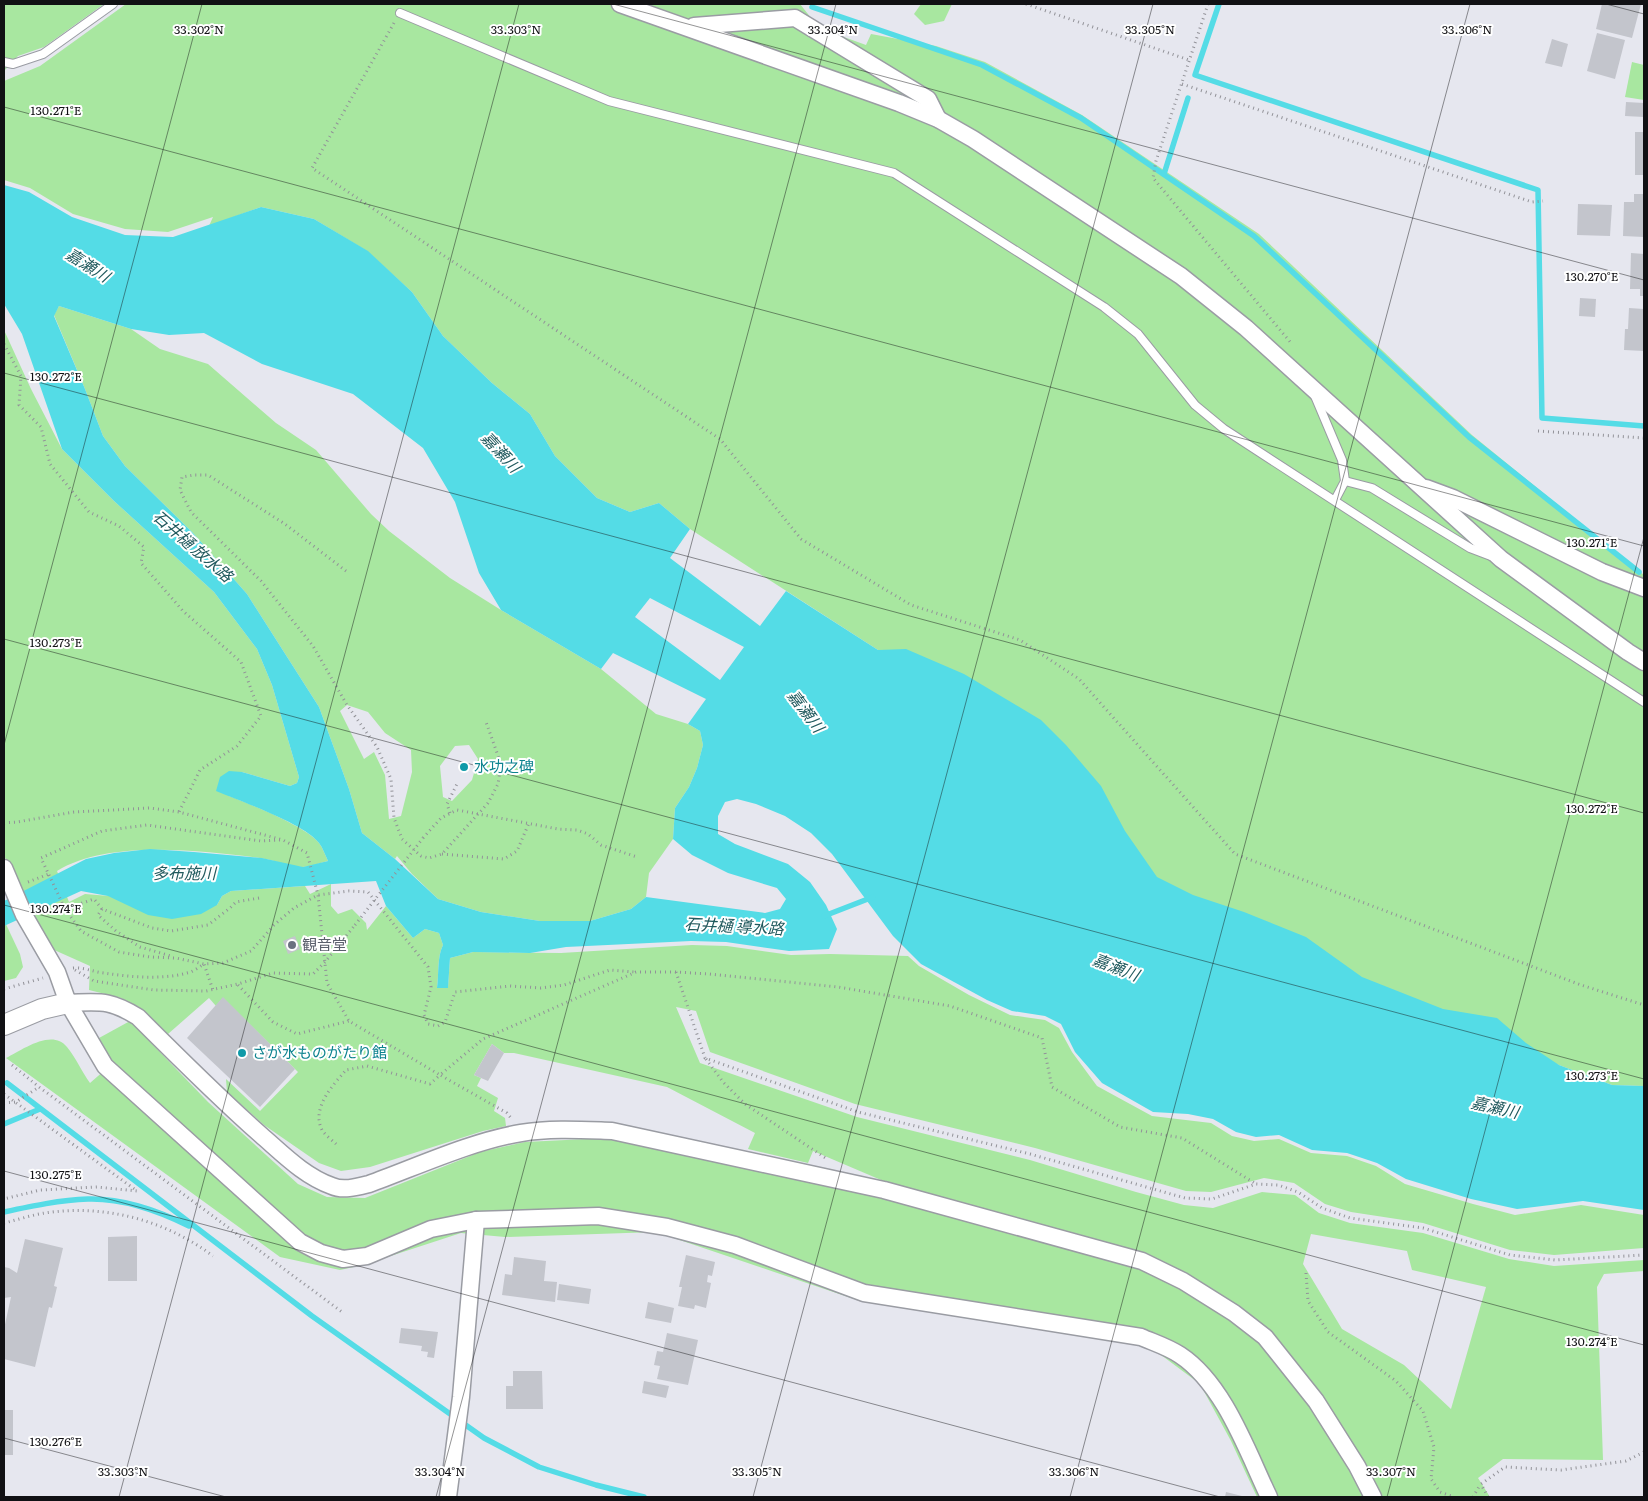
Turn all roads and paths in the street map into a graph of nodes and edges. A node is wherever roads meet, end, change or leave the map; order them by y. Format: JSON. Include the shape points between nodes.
{"nodes":[{"id":1,"x":114,"y":4,"type":"edge"},
{"id":2,"x":620,"y":4,"type":"edge"},
{"id":3,"x":1026,"y":4,"type":"edge"},
{"id":4,"x":1208,"y":4,"type":"edge"},
{"id":5,"x":797,"y":11,"type":"edge"},
{"id":6,"x":400,"y":13,"type":"joint"},
{"id":7,"x":687,"y":27,"type":"junction"},
{"id":8,"x":1189,"y":60,"type":"junction"},
{"id":9,"x":4,"y":62,"type":"edge"},
{"id":10,"x":1182,"y":84,"type":"junction"},
{"id":11,"x":938,"y":119,"type":"junction"},
{"id":12,"x":1543,"y":202,"type":"dead end"},
{"id":13,"x":4,"y":344,"type":"edge"},
{"id":14,"x":1295,"y":348,"type":"dead end"},
{"id":15,"x":1310,"y":386,"type":"junction"},
{"id":16,"x":1538,"y":431,"type":"dead end"},
{"id":17,"x":1644,"y":438,"type":"edge"},
{"id":18,"x":1345,"y":481,"type":"junction"},
{"id":19,"x":1418,"y":485,"type":"junction"},
{"id":20,"x":1335,"y":500,"type":"junction"},
{"id":21,"x":1501,"y":559,"type":"junction"},
{"id":22,"x":346,"y":572,"type":"dead end"},
{"id":23,"x":1644,"y":588,"type":"edge"},
{"id":24,"x":1644,"y":662,"type":"edge"},
{"id":25,"x":1644,"y":702,"type":"edge"},
{"id":26,"x":486,"y":722,"type":"dead end"},
{"id":27,"x":457,"y":784,"type":"dead end"},
{"id":28,"x":179,"y":812,"type":"junction"},
{"id":29,"x":450,"y":813,"type":"junction"},
{"id":30,"x":479,"y":814,"type":"junction"},
{"id":31,"x":4,"y":823,"type":"edge"},
{"id":32,"x":528,"y":823,"type":"junction"},
{"id":33,"x":283,"y":840,"type":"junction"},
{"id":34,"x":442,"y":854,"type":"junction"},
{"id":35,"x":637,"y":856,"type":"dead end"},
{"id":36,"x":4,"y":868,"type":"edge"},
{"id":37,"x":318,"y":895,"type":"junction"},
{"id":38,"x":259,"y":898,"type":"dead end"},
{"id":39,"x":65,"y":909,"type":"junction"},
{"id":40,"x":102,"y":909,"type":"junction"},
{"id":41,"x":176,"y":958,"type":"junction"},
{"id":42,"x":325,"y":962,"type":"junction"},
{"id":43,"x":204,"y":964,"type":"junction"},
{"id":44,"x":72,"y":968,"type":"dead end"},
{"id":45,"x":636,"y":972,"type":"junction"},
{"id":46,"x":676,"y":972,"type":"junction"},
{"id":47,"x":94,"y":981,"type":"dead end"},
{"id":48,"x":238,"y":984,"type":"junction"},
{"id":49,"x":213,"y":990,"type":"junction"},
{"id":50,"x":68,"y":1003,"type":"junction"},
{"id":51,"x":1644,"y":1005,"type":"edge"},
{"id":52,"x":349,"y":1021,"type":"junction"},
{"id":53,"x":4,"y":1025,"type":"edge"},
{"id":54,"x":705,"y":1058,"type":"junction"},
{"id":55,"x":12,"y":1065,"type":"dead end"},
{"id":56,"x":440,"y":1075,"type":"junction"},
{"id":57,"x":39,"y":1088,"type":"junction"},
{"id":58,"x":4,"y":1094,"type":"edge"},
{"id":59,"x":16,"y":1102,"type":"junction"},
{"id":60,"x":4,"y":1103,"type":"edge"},
{"id":61,"x":520,"y":1133,"type":"junction"},
{"id":62,"x":336,"y":1144,"type":"dead end"},
{"id":63,"x":843,"y":1180,"type":"junction"},
{"id":64,"x":1256,"y":1184,"type":"junction"},
{"id":65,"x":4,"y":1199,"type":"edge"},
{"id":66,"x":476,"y":1220,"type":"junction"},
{"id":67,"x":4,"y":1223,"type":"edge"},
{"id":68,"x":1644,"y":1255,"type":"edge"},
{"id":69,"x":213,"y":1256,"type":"dead end"},
{"id":70,"x":1306,"y":1273,"type":"dead end"},
{"id":71,"x":342,"y":1312,"type":"dead end"},
{"id":72,"x":1644,"y":1452,"type":"edge"},
{"id":73,"x":1481,"y":1484,"type":"junction"},
{"id":74,"x":448,"y":1497,"type":"edge"},
{"id":75,"x":1269,"y":1497,"type":"edge"},
{"id":76,"x":1373,"y":1497,"type":"edge"},
{"id":77,"x":1454,"y":1497,"type":"edge"},
{"id":78,"x":1473,"y":1497,"type":"edge"},
{"id":79,"x":1488,"y":1497,"type":"edge"}],
"edges":[{"from":1,"to":9,"type":"lane","via":[[43,54],[13,64]]},
{"from":2,"to":7,"type":"street"},
{"from":3,"to":8,"type":"path"},
{"from":4,"to":8,"type":"path"},
{"from":5,"to":7,"type":"street"},
{"from":5,"to":11,"type":"street","via":[[928,99]]},
{"from":6,"to":20,"type":"lane","via":[[610,101],[894,173],[1104,308],[1138,334],[1195,405],[1224,429]]},
{"from":6,"to":51,"type":"path","via":[[312,168],[720,439],[801,539],[911,605],[1020,640],[1079,679],[1235,854],[1581,985]]},
{"from":7,"to":11,"type":"street"},
{"from":8,"to":10,"type":"path"},
{"from":10,"to":12,"type":"path","via":[[1532,202]]},
{"from":10,"to":14,"type":"path","via":[[1153,178]]},
{"from":11,"to":15,"type":"street","via":[[1180,276],[1246,328]]},
{"from":13,"to":28,"type":"path","via":[[21,376],[19,405],[41,426],[50,464],[89,512],[119,526],[144,547],[141,563],[183,611],[240,662],[261,716],[237,746],[200,770]]},
{"from":15,"to":18,"type":"lane","via":[[1342,460]]},
{"from":15,"to":19,"type":"street"},
{"from":16,"to":17,"type":"path"},
{"from":18,"to":20,"type":"lane"},
{"from":18,"to":21,"type":"lane","via":[[1372,488],[1470,548]]},
{"from":19,"to":21,"type":"street"},
{"from":19,"to":23,"type":"street","via":[[1453,498],[1602,572]]},
{"from":20,"to":25,"type":"lane"},
{"from":21,"to":24,"type":"street"},
{"from":22,"to":34,"type":"path","via":[[285,524],[208,475],[182,478],[180,490],[191,512],[261,581],[313,646],[347,705],[377,747],[391,779],[394,818],[402,839],[420,856],[428,858]]},
{"from":26,"to":30,"type":"path","via":[[501,764],[498,784]]},
{"from":27,"to":29,"type":"path","via":[[447,804]]},
{"from":28,"to":31,"type":"path","via":[[150,808],[74,812]]},
{"from":28,"to":33,"type":"path"},
{"from":29,"to":30,"type":"path","via":[[457,810]]},
{"from":29,"to":42,"type":"path","bridge":true,"via":[[423,838]]},
{"from":30,"to":32,"type":"path"},
{"from":30,"to":34,"type":"path"},
{"from":32,"to":34,"type":"path","via":[[516,850],[504,860]]},
{"from":32,"to":35,"type":"path","via":[[577,830],[601,845]]},
{"from":33,"to":37,"type":"path","via":[[307,853]]},
{"from":33,"to":39,"type":"path","via":[[261,841],[147,825],[102,832],[41,858]]},
{"from":36,"to":50,"type":"street","via":[[24,915],[57,972]]},
{"from":37,"to":42,"type":"path"},
{"from":37,"to":43,"type":"path","via":[[294,908],[251,951],[224,963]]},
{"from":37,"to":45,"type":"path","via":[[368,892],[428,967],[431,987],[424,1015],[428,1024],[438,1026],[445,1022],[455,992],[510,986],[564,986],[610,970]]},
{"from":38,"to":40,"type":"path","via":[[236,902],[208,925],[171,932]]},
{"from":39,"to":40,"type":"path","via":[[94,899]]},
{"from":39,"to":41,"type":"path","via":[[80,932],[119,952]]},
{"from":40,"to":41,"type":"path","via":[[98,916],[140,947]]},
{"from":41,"to":43,"type":"path"},
{"from":42,"to":48,"type":"path","via":[[312,974],[273,973]]},
{"from":42,"to":52,"type":"path","via":[[327,983]]},
{"from":43,"to":44,"type":"path","via":[[188,973],[163,976],[126,976]]},
{"from":43,"to":49,"type":"path"},
{"from":45,"to":46,"type":"path"},
{"from":45,"to":56,"type":"path","via":[[483,1039]]},
{"from":46,"to":54,"type":"path"},
{"from":46,"to":64,"type":"path","via":[[838,987],[950,1006],[1042,1038],[1052,1087],[1120,1127],[1182,1138]]},
{"from":47,"to":49,"type":"path","via":[[154,990]]},
{"from":48,"to":49,"type":"path"},
{"from":48,"to":52,"type":"path","via":[[273,1022],[297,1034]]},
{"from":50,"to":53,"type":"street","via":[[42,1009]]},
{"from":50,"to":61,"type":"street","via":[[104,1001],[138,1017],[219,1098],[290,1161],[312,1177],[334,1187],[369,1184],[477,1144]]},
{"from":50,"to":66,"type":"street","via":[[105,1066],[300,1242],[321,1253],[343,1259],[367,1256],[431,1230]]},
{"from":52,"to":56,"type":"path"},
{"from":54,"to":63,"type":"path","via":[[745,1104],[837,1166]]},
{"from":54,"to":64,"type":"path","via":[[858,1112],[1030,1154],[1185,1198],[1212,1200]]},
{"from":55,"to":57,"type":"path"},
{"from":56,"to":61,"type":"path","via":[[508,1113]]},
{"from":56,"to":62,"type":"path","via":[[430,1084],[367,1066],[346,1070],[326,1094],[319,1116],[322,1130]]},
{"from":57,"to":59,"type":"path"},
{"from":57,"to":71,"type":"path"},
{"from":58,"to":59,"type":"path"},
{"from":59,"to":60,"type":"path"},
{"from":59,"to":65,"type":"path","via":[[137,1191],[97,1188],[40,1190]]},
{"from":61,"to":63,"type":"street","via":[[568,1129],[612,1131]]},
{"from":63,"to":76,"type":"street","via":[[1101,1248],[1142,1261],[1183,1281],[1265,1337],[1316,1401],[1358,1466]]},
{"from":64,"to":68,"type":"path","via":[[1278,1185],[1298,1192],[1322,1208],[1350,1218],[1423,1228],[1510,1254],[1554,1260]]},
{"from":66,"to":74,"type":"street","via":[[461,1398]]},
{"from":66,"to":75,"type":"street","via":[[598,1216],[644,1222],[735,1245],[864,1293],[1141,1337],[1181,1356],[1212,1386]]},
{"from":67,"to":69,"type":"path","via":[[44,1213],[89,1210],[125,1214],[163,1227],[194,1242]]},
{"from":70,"to":77,"type":"path","via":[[1308,1300],[1328,1332],[1396,1381],[1423,1411],[1434,1447],[1431,1479],[1440,1492]]},
{"from":72,"to":73,"type":"path","via":[[1626,1461],[1561,1470],[1505,1467]]},
{"from":73,"to":78,"type":"path"},
{"from":73,"to":79,"type":"path"}]}
